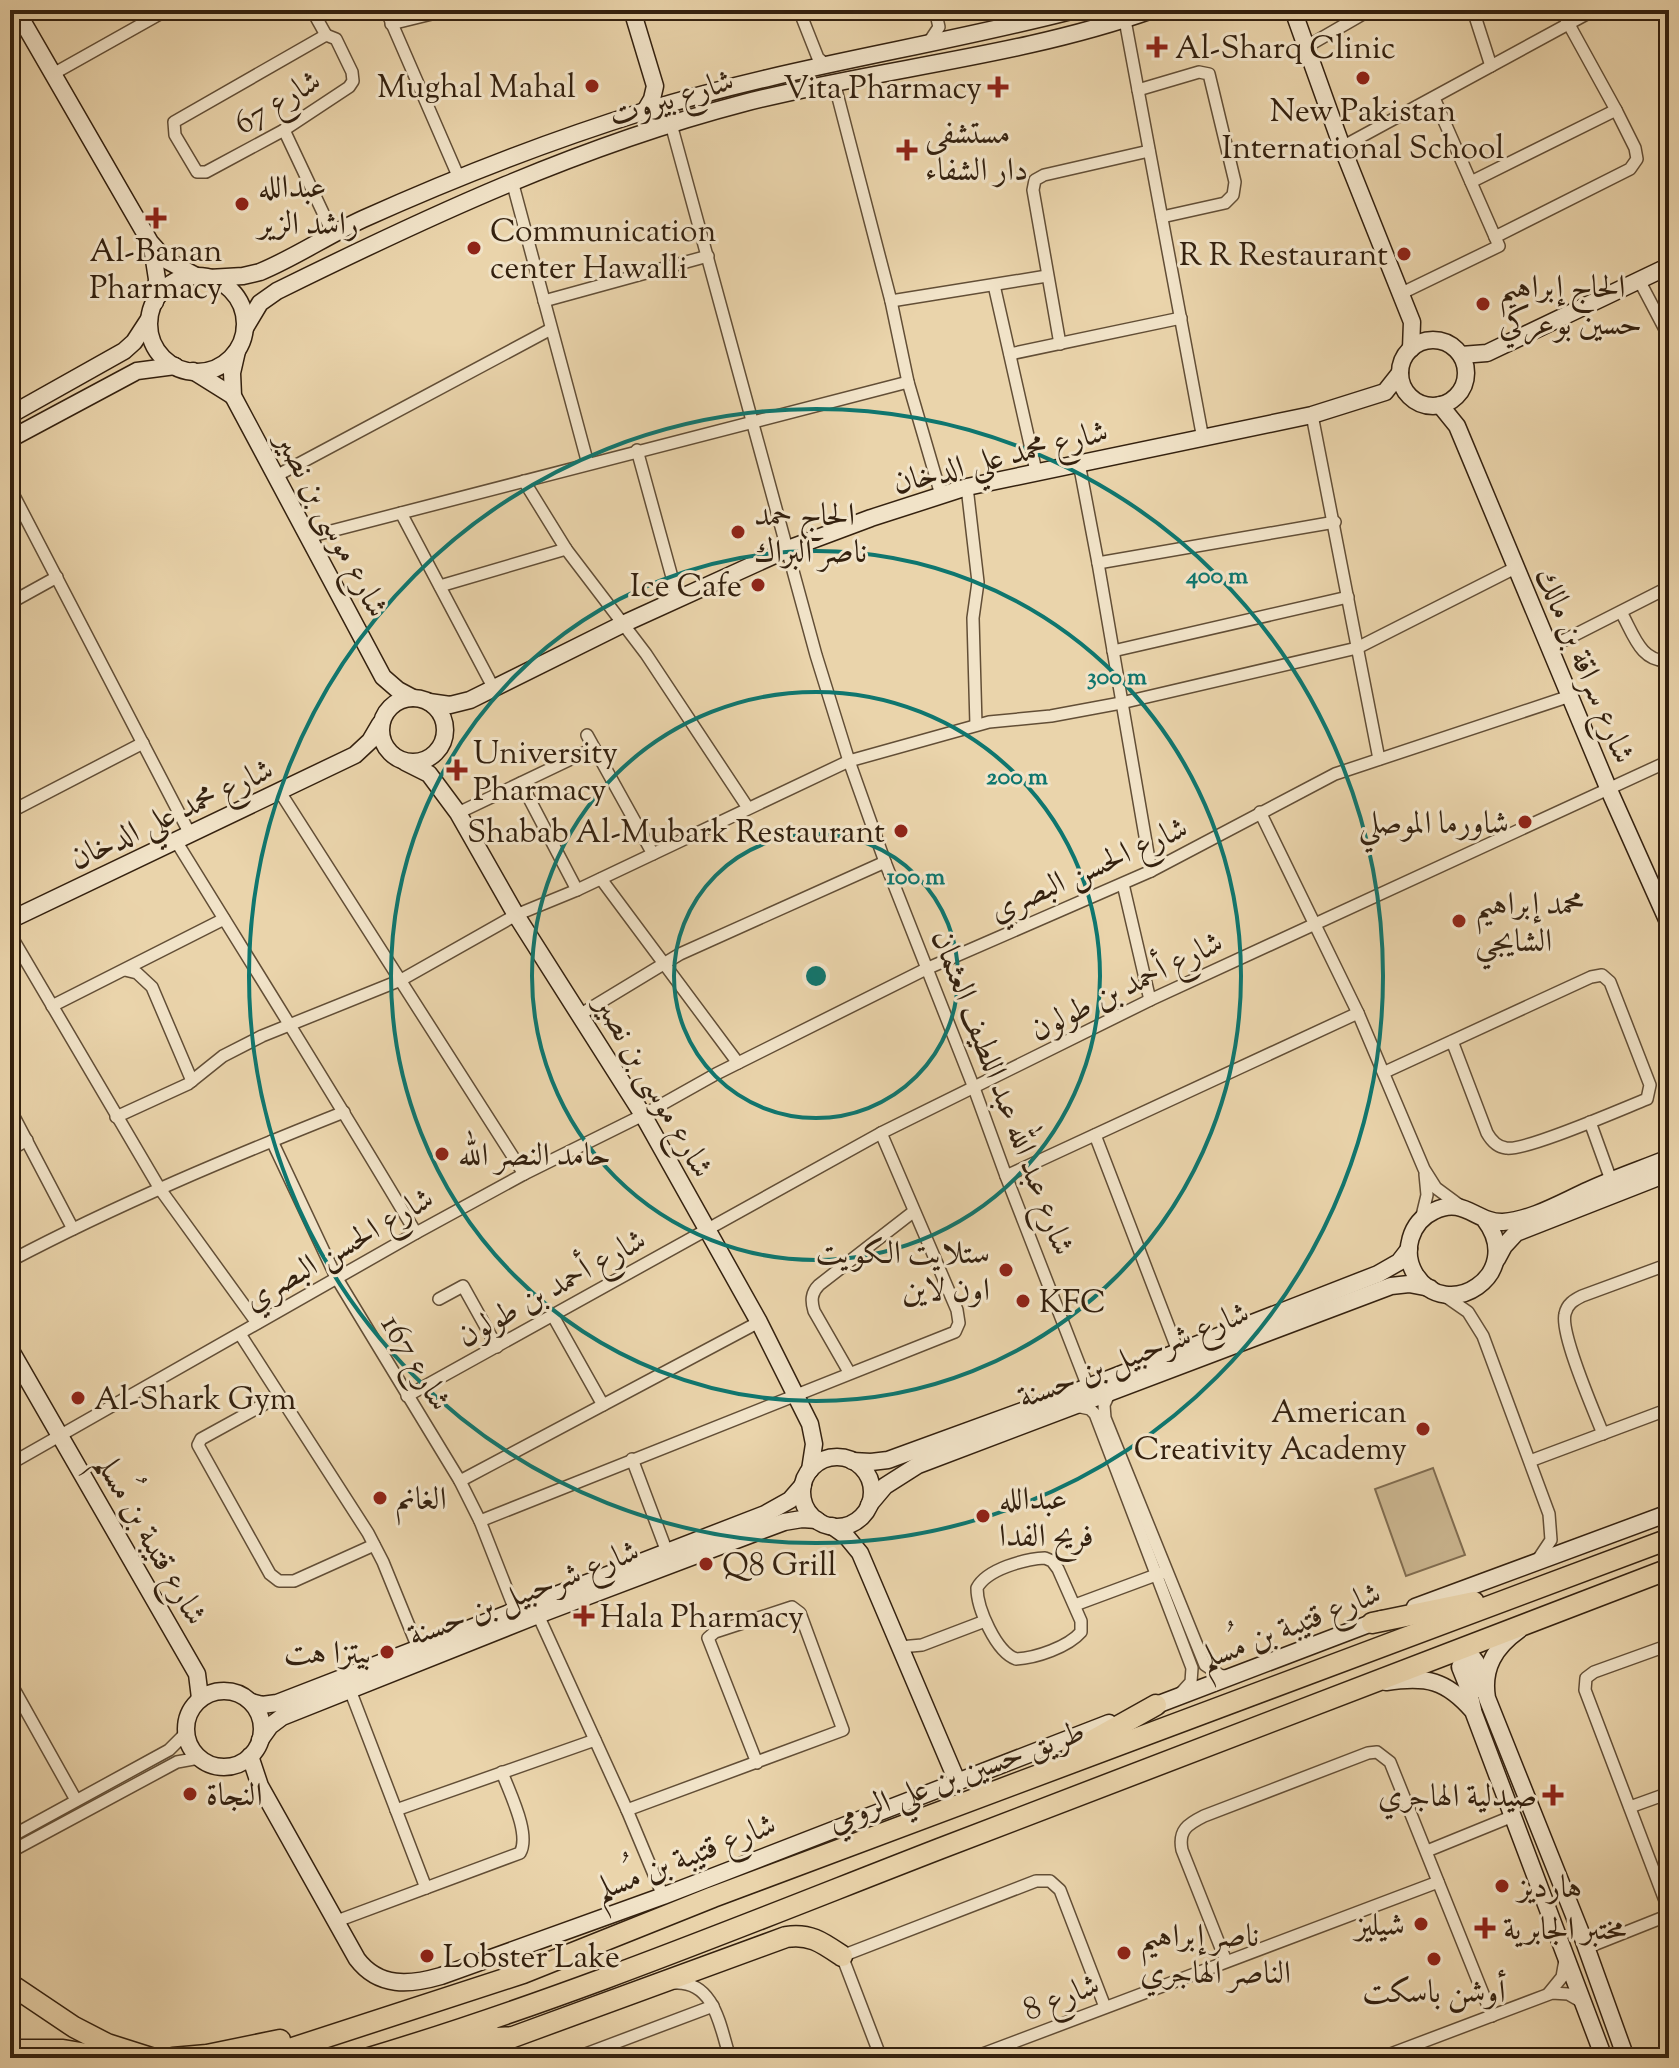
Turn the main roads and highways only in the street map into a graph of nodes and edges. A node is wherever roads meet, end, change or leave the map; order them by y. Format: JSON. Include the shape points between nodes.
{"nodes":[{"id":1,"x":1669,"y":1539,"type":"edge"},
{"id":2,"x":1669,"y":1569,"type":"edge"},
{"id":3,"x":1541,"y":1588,"type":"junction"},
{"id":4,"x":1372,"y":1623,"type":"road end"},
{"id":5,"x":1156,"y":1705,"type":"road end"},
{"id":6,"x":1016,"y":1784,"type":"junction"},
{"id":7,"x":713,"y":1897,"type":"junction"},
{"id":8,"x":733,"y":1929,"type":"junction"},
{"id":9,"x":842,"y":1956,"type":"road end"},
{"id":10,"x":10,"y":1984,"type":"edge"},
{"id":11,"x":479,"y":2039,"type":"junction"},
{"id":12,"x":10,"y":2049,"type":"edge"},
{"id":13,"x":15,"y":2058,"type":"edge"},
{"id":14,"x":98,"y":2058,"type":"edge"},
{"id":15,"x":108,"y":2058,"type":"edge"},
{"id":16,"x":151,"y":2058,"type":"edge"},
{"id":17,"x":173,"y":2058,"type":"edge"},
{"id":18,"x":262,"y":2058,"type":"edge"},
{"id":19,"x":369,"y":2058,"type":"edge"},
{"id":20,"x":430,"y":2058,"type":"edge"}],
"edges":[{"from":1,"to":3,"type":"highway","name":"طريق حسين بن علي الرومي"},
{"from":2,"to":8,"type":"highway","name":"طريق حسين بن علي الرومي"},
{"from":3,"to":4,"type":"highway"},
{"from":3,"to":6,"type":"highway","name":"طريق حسين بن علي الرومي"},
{"from":5,"to":6,"type":"highway"},
{"from":6,"to":7,"type":"highway","name":"طريق حسين بن علي الرومي"},
{"from":7,"to":17,"type":"highway","via":[[316,2031],[233,2051]]},
{"from":7,"to":18,"type":"highway","name":"طريق حسين بن علي الرومي","via":[[523,1973]]},
{"from":8,"to":11,"type":"highway","via":[[636,1977]]},
{"from":8,"to":19,"type":"highway","name":"طريق حسين بن علي الرومي","via":[[487,2021]]},
{"from":9,"to":11,"type":"highway","via":[[812,1937],[786,1937],[513,2037]]},
{"from":10,"to":16,"type":"highway","via":[[74,2027]]},
{"from":11,"to":20,"type":"highway"},
{"from":12,"to":13,"type":"highway"},
{"from":12,"to":15,"type":"highway"},
{"from":14,"to":15,"type":"highway"}]}
